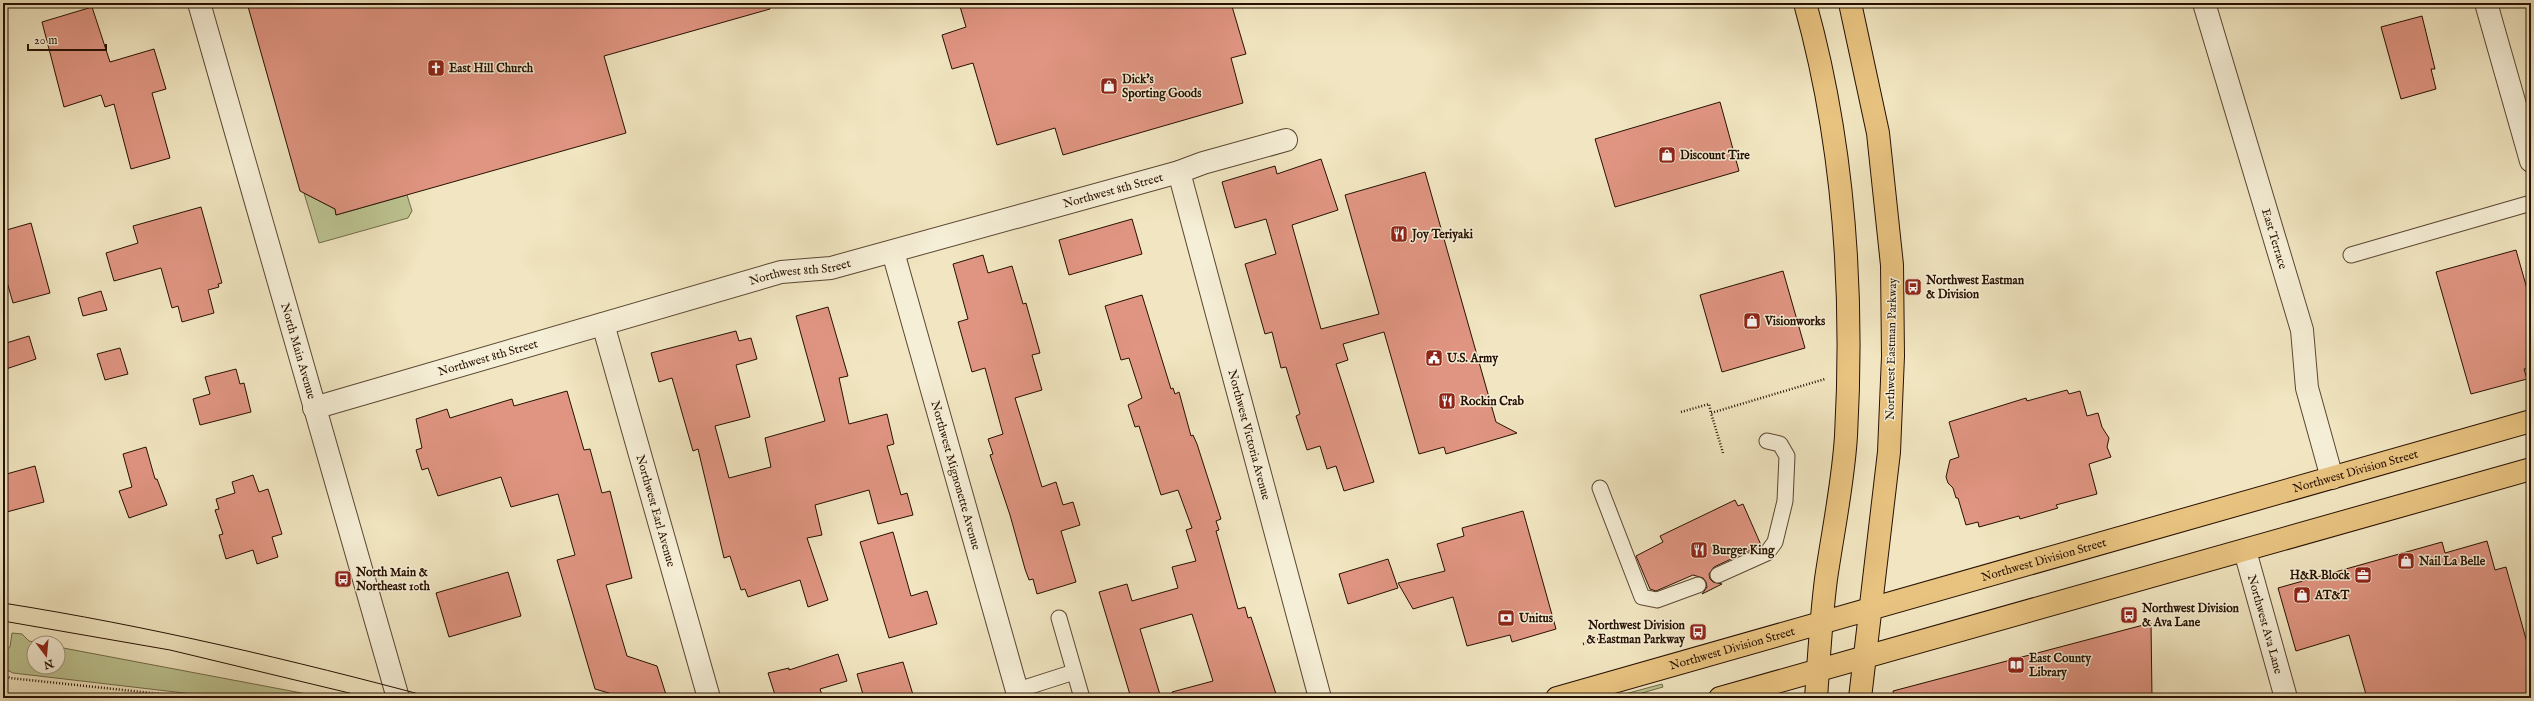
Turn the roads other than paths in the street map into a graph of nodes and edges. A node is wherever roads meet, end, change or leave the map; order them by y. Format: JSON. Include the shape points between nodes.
{"nodes":[{"id":1,"x":199,"y":3,"type":"edge"},
{"id":2,"x":1805,"y":3,"type":"edge"},
{"id":3,"x":1850,"y":3,"type":"edge"},
{"id":4,"x":2204,"y":3,"type":"edge"},
{"id":5,"x":2486,"y":3,"type":"edge"},
{"id":6,"x":1286,"y":140,"type":"dead end"},
{"id":7,"x":2531,"y":160,"type":"edge"},
{"id":8,"x":1179,"y":172,"type":"junction"},
{"id":9,"x":2531,"y":203,"type":"edge"},
{"id":10,"x":893,"y":252,"type":"junction"},
{"id":11,"x":2351,"y":255,"type":"dead end"},
{"id":12,"x":603,"y":324,"type":"junction"},
{"id":13,"x":314,"y":408,"type":"junction"},
{"id":14,"x":2531,"y":421,"type":"edge"},
{"id":15,"x":1767,"y":441,"type":"dead end"},
{"id":16,"x":2531,"y":469,"type":"edge"},
{"id":17,"x":2332,"y":478,"type":"junction"},
{"id":18,"x":1600,"y":488,"type":"dead end"},
{"id":19,"x":2245,"y":551,"type":"junction"},
{"id":20,"x":1718,"y":575,"type":"dead end"},
{"id":21,"x":1698,"y":585,"type":"dead end"},
{"id":22,"x":1869,"y":609,"type":"junction"},
{"id":23,"x":1059,"y":618,"type":"dead end"},
{"id":24,"x":1822,"y":623,"type":"junction"},
{"id":25,"x":1864,"y":659,"type":"junction"},
{"id":26,"x":1818,"y":671,"type":"junction"},
{"id":27,"x":1074,"y":672,"type":"junction"},
{"id":28,"x":1019,"y":694,"type":"edge"},
{"id":29,"x":398,"y":698,"type":"edge"},
{"id":30,"x":709,"y":698,"type":"edge"},
{"id":31,"x":1082,"y":698,"type":"edge"},
{"id":32,"x":1320,"y":698,"type":"edge"},
{"id":33,"x":1557,"y":698,"type":"edge"},
{"id":34,"x":1720,"y":698,"type":"edge"},
{"id":35,"x":1816,"y":698,"type":"edge"},
{"id":36,"x":1860,"y":698,"type":"edge"},
{"id":37,"x":2286,"y":698,"type":"edge"}],
"edges":[{"from":1,"to":13,"type":"street","name":"North Main Avenue"},
{"from":2,"to":24,"type":"main road","via":[[1820,65],[1841,192],[1847,258],[1848,372],[1844,452]]},
{"from":3,"to":22,"type":"main road","name":"Northwest Eastman Parkway","via":[[1878,133],[1892,265],[1893,356],[1889,452]]},
{"from":4,"to":17,"type":"street","name":"East Terrace","via":[[2302,330],[2307,388]]},
{"from":5,"to":7,"type":"street"},
{"from":6,"to":8,"type":"street","name":"Northwest 8th Street"},
{"from":8,"to":10,"type":"street","name":"Northwest 8th Street"},
{"from":8,"to":32,"type":"street","name":"Northwest Victoria Avenue"},
{"from":9,"to":11,"type":"lane"},
{"from":10,"to":12,"type":"street","name":"Northwest 8th Street","via":[[832,268],[781,272]]},
{"from":10,"to":28,"type":"street","name":"Northwest Mignonette Avenue"},
{"from":12,"to":13,"type":"street","name":"Northwest 8th Street"},
{"from":12,"to":30,"type":"street","name":"Northwest Earl Avenue"},
{"from":13,"to":29,"type":"street","name":"North Main Avenue"},
{"from":14,"to":17,"type":"main road","name":"Northwest Division Street"},
{"from":15,"to":20,"type":"lane","via":[[1780,444],[1787,456],[1785,501],[1775,542],[1767,553]]},
{"from":16,"to":19,"type":"main road"},
{"from":17,"to":22,"type":"main road","name":"Northwest Division Street"},
{"from":18,"to":21,"type":"lane","via":[[1642,597],[1657,600]]},
{"from":19,"to":25,"type":"main road"},
{"from":19,"to":37,"type":"street","name":"Northwest Ava Lane"},
{"from":22,"to":24,"type":"main road","name":"Northwest Division Street"},
{"from":22,"to":25,"type":"main road","name":"Northwest Eastman Parkway"},
{"from":23,"to":27,"type":"lane"},
{"from":24,"to":26,"type":"main road"},
{"from":24,"to":33,"type":"main road","name":"Northwest Division Street"},
{"from":25,"to":26,"type":"main road"},
{"from":25,"to":36,"type":"main road","name":"Northwest Eastman Parkway"},
{"from":26,"to":34,"type":"main road"},
{"from":26,"to":35,"type":"main road"},
{"from":27,"to":28,"type":"lane"},
{"from":27,"to":31,"type":"lane"}]}
